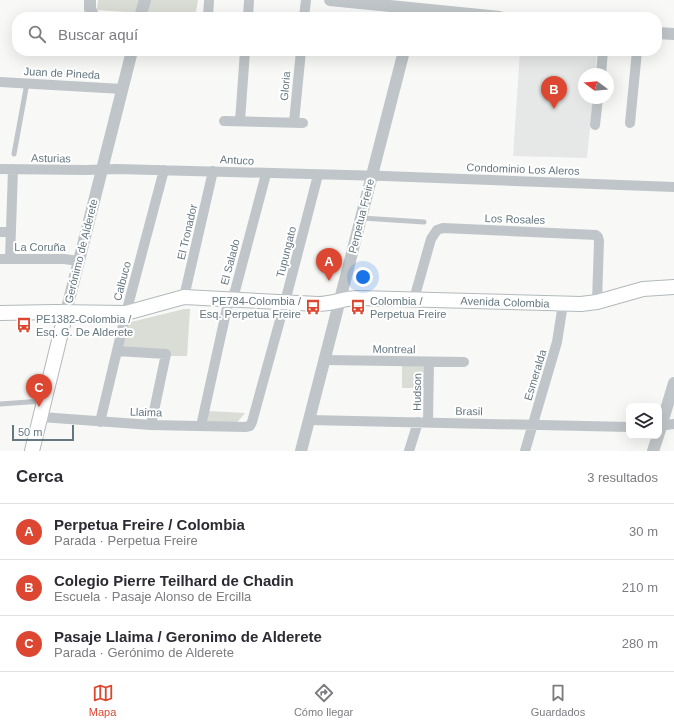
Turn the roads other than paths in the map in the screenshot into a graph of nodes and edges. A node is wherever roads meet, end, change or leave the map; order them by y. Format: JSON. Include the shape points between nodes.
{"nodes":[{"id":1,"x":90,"y":0,"type":"edge"},
{"id":2,"x":145,"y":0,"type":"edge"},
{"id":3,"x":209,"y":0,"type":"edge"},
{"id":4,"x":249,"y":0,"type":"edge"},
{"id":5,"x":306,"y":0,"type":"edge"},
{"id":6,"x":330,"y":0,"type":"edge"},
{"id":7,"x":414,"y":8,"type":"edge"},
{"id":8,"x":91,"y":12,"type":"edge"},
{"id":9,"x":141,"y":12,"type":"edge"},
{"id":10,"x":208,"y":12,"type":"edge"},
{"id":11,"x":248,"y":12,"type":"edge"},
{"id":12,"x":305,"y":12,"type":"edge"},
{"id":13,"x":452,"y":12,"type":"edge"},
{"id":14,"x":662,"y":33,"type":"edge"},
{"id":15,"x":674,"y":34,"type":"edge"},
{"id":16,"x":131,"y":56,"type":"edge"},
{"id":17,"x":245,"y":56,"type":"edge"},
{"id":18,"x":301,"y":56,"type":"edge"},
{"id":19,"x":403,"y":56,"type":"edge"},
{"id":20,"x":603,"y":56,"type":"edge"},
{"id":21,"x":637,"y":56,"type":"edge"},
{"id":22,"x":602,"y":68,"type":"edge"},
{"id":23,"x":0,"y":82,"type":"edge"},
{"id":24,"x":27,"y":83,"type":"junction"},
{"id":25,"x":122,"y":89,"type":"junction"},
{"id":26,"x":597,"y":104,"type":"edge"},
{"id":27,"x":224,"y":121,"type":"dead end"},
{"id":28,"x":240,"y":121,"type":"junction"},
{"id":29,"x":630,"y":123,"type":"dead end"},
{"id":30,"x":595,"y":125,"type":"dead end"},
{"id":31,"x":14,"y":154,"type":"dead end"},
{"id":32,"x":0,"y":169,"type":"edge"},
{"id":33,"x":13,"y":169,"type":"junction"},
{"id":34,"x":102,"y":170,"type":"junction"},
{"id":35,"x":164,"y":170,"type":"junction"},
{"id":36,"x":213,"y":171,"type":"junction"},
{"id":37,"x":266,"y":174,"type":"junction"},
{"id":38,"x":318,"y":175,"type":"junction"},
{"id":39,"x":372,"y":176,"type":"junction"},
{"id":40,"x":674,"y":187,"type":"edge"},
{"id":41,"x":361,"y":218,"type":"junction"},
{"id":42,"x":424,"y":222,"type":"dead end"},
{"id":43,"x":0,"y":232,"type":"edge"},
{"id":44,"x":11,"y":232,"type":"junction"},
{"id":45,"x":5,"y":259,"type":"edge"},
{"id":46,"x":79,"y":261,"type":"junction"},
{"id":47,"x":674,"y":287,"type":"edge"},
{"id":48,"x":184,"y":298,"type":"junction"},
{"id":49,"x":414,"y":299,"type":"junction"},
{"id":50,"x":231,"y":300,"type":"junction"},
{"id":51,"x":340,"y":301,"type":"junction"},
{"id":52,"x":285,"y":302,"type":"junction"},
{"id":53,"x":596,"y":302,"type":"junction"},
{"id":54,"x":563,"y":304,"type":"junction"},
{"id":55,"x":66,"y":312,"type":"junction"},
{"id":56,"x":0,"y":313,"type":"edge"},
{"id":57,"x":126,"y":313,"type":"junction"},
{"id":58,"x":117,"y":351,"type":"junction"},
{"id":59,"x":324,"y":360,"type":"junction"},
{"id":60,"x":429,"y":362,"type":"junction"},
{"id":61,"x":464,"y":362,"type":"dead end"},
{"id":62,"x":674,"y":384,"type":"edge"},
{"id":63,"x":44,"y":401,"type":"junction"},
{"id":64,"x":0,"y":404,"type":"edge"},
{"id":65,"x":41,"y":418,"type":"junction"},
{"id":66,"x":309,"y":420,"type":"junction"},
{"id":67,"x":662,"y":421,"type":"edge"},
{"id":68,"x":100,"y":422,"type":"junction"},
{"id":69,"x":418,"y":422,"type":"junction"},
{"id":70,"x":428,"y":422,"type":"junction"},
{"id":71,"x":674,"y":424,"type":"edge"},
{"id":72,"x":151,"y":425,"type":"junction"},
{"id":73,"x":533,"y":425,"type":"junction"},
{"id":74,"x":201,"y":426,"type":"junction"},
{"id":75,"x":250,"y":426,"type":"joint"},
{"id":76,"x":626,"y":427,"type":"edge"},
{"id":77,"x":662,"y":429,"type":"edge"},
{"id":78,"x":656,"y":439,"type":"edge"},
{"id":79,"x":32,"y":451,"type":"edge"},
{"id":80,"x":301,"y":451,"type":"edge"},
{"id":81,"x":409,"y":451,"type":"edge"},
{"id":82,"x":524,"y":451,"type":"edge"},
{"id":83,"x":653,"y":451,"type":"edge"}],
"edges":[{"from":1,"to":8,"type":"street"},
{"from":2,"to":9,"type":"street"},
{"from":3,"to":10,"type":"street"},
{"from":4,"to":11,"type":"street"},
{"from":5,"to":12,"type":"street"},
{"from":6,"to":7,"type":"street"},
{"from":7,"to":13,"type":"street"},
{"from":14,"to":15,"type":"street"},
{"from":16,"to":25,"type":"street","name":"Gerónimo de Alderete"},
{"from":17,"to":28,"type":"street"},
{"from":18,"to":28,"type":"street","name":"Gloria","via":[[299,123]]},
{"from":19,"to":39,"type":"street","name":"Perpetua Freire"},
{"from":20,"to":22,"type":"street"},
{"from":21,"to":29,"type":"street"},
{"from":23,"to":24,"type":"street","name":"Juan de Pineda"},
{"from":24,"to":25,"type":"street","name":"Juan de Pineda"},
{"from":24,"to":31,"type":"lane"},
{"from":25,"to":34,"type":"street","name":"Gerónimo de Alderete"},
{"from":26,"to":30,"type":"street"},
{"from":27,"to":28,"type":"street","name":"Gloria"},
{"from":32,"to":33,"type":"street","name":"Asturias"},
{"from":33,"to":34,"type":"street","name":"Asturias"},
{"from":33,"to":44,"type":"street"},
{"from":34,"to":35,"type":"street","name":"Antuco"},
{"from":34,"to":46,"type":"street","name":"Gerónimo de Alderete"},
{"from":35,"to":36,"type":"street","name":"Antuco"},
{"from":35,"to":57,"type":"street","name":"Calbuco"},
{"from":36,"to":37,"type":"street","name":"Antuco"},
{"from":36,"to":48,"type":"street","name":"El Tronador"},
{"from":37,"to":38,"type":"street","name":"Antuco"},
{"from":37,"to":50,"type":"street","name":"El Salado"},
{"from":38,"to":39,"type":"street","name":"Antuco"},
{"from":38,"to":52,"type":"street","name":"Tupungato"},
{"from":39,"to":40,"type":"street","name":"Condominio Los Aleros"},
{"from":39,"to":41,"type":"street","name":"Perpetua Freire"},
{"from":41,"to":42,"type":"lane"},
{"from":41,"to":51,"type":"street","name":"Perpetua Freire"},
{"from":43,"to":44,"type":"street"},
{"from":44,"to":45,"type":"street"},
{"from":45,"to":46,"type":"street","name":"La Coruña"},
{"from":46,"to":55,"type":"street","name":"Gerónimo de Alderete"},
{"from":47,"to":53,"type":"main road","name":"Avenida Colombia","via":[[643,289]]},
{"from":48,"to":50,"type":"main road","name":"Avenida Colombia"},
{"from":48,"to":57,"type":"main road","name":"Avenida Colombia"},
{"from":49,"to":51,"type":"main road","name":"Avenida Colombia","via":[[358,298]]},
{"from":49,"to":53,"type":"street","name":"Los Rosales","via":[[431,239],[435,232],[443,228],[596,235],[599,241]]},
{"from":49,"to":54,"type":"main road","name":"Avenida Colombia"},
{"from":50,"to":52,"type":"main road","name":"Avenida Colombia"},
{"from":50,"to":74,"type":"street","name":"El Salado","via":[[227,308]]},
{"from":51,"to":52,"type":"main road","name":"Avenida Colombia","via":[[323,304]]},
{"from":51,"to":59,"type":"street","name":"Perpetua Freire"},
{"from":52,"to":75,"type":"street","name":"Tupungato"},
{"from":53,"to":54,"type":"main road","name":"Avenida Colombia"},
{"from":54,"to":73,"type":"street","name":"Esmeralda","via":[[558,342]]},
{"from":55,"to":56,"type":"main road","name":"Avenida Colombia"},
{"from":55,"to":57,"type":"main road","name":"Avenida Colombia"},
{"from":55,"to":63,"type":"main road","name":"Gerónimo de Alderete"},
{"from":57,"to":58,"type":"street","name":"Calbuco"},
{"from":58,"to":68,"type":"street","name":"Calbuco"},
{"from":58,"to":72,"type":"street","via":[[166,354]]},
{"from":59,"to":60,"type":"street","name":"Montreal"},
{"from":59,"to":66,"type":"street","name":"Perpetua Freire"},
{"from":60,"to":61,"type":"street","name":"Montreal"},
{"from":60,"to":70,"type":"street","name":"Hudson"},
{"from":62,"to":67,"type":"street"},
{"from":63,"to":64,"type":"lane"},
{"from":63,"to":65,"type":"main road","name":"Gerónimo de Alderete"},
{"from":65,"to":68,"type":"street","name":"Llaima"},
{"from":65,"to":79,"type":"main road","name":"Gerónimo de Alderete"},
{"from":66,"to":69,"type":"street","name":"Brasil"},
{"from":66,"to":80,"type":"street","name":"Perpetua Freire"},
{"from":68,"to":72,"type":"street","name":"Llaima"},
{"from":69,"to":70,"type":"street","name":"Brasil"},
{"from":69,"to":81,"type":"street"},
{"from":70,"to":73,"type":"street","name":"Brasil"},
{"from":71,"to":77,"type":"street"},
{"from":72,"to":74,"type":"street","name":"Llaima"},
{"from":73,"to":76,"type":"street","name":"Brasil"},
{"from":73,"to":82,"type":"street","name":"Esmeralda"},
{"from":74,"to":75,"type":"street","name":"Llaima"},
{"from":78,"to":83,"type":"street"}]}
